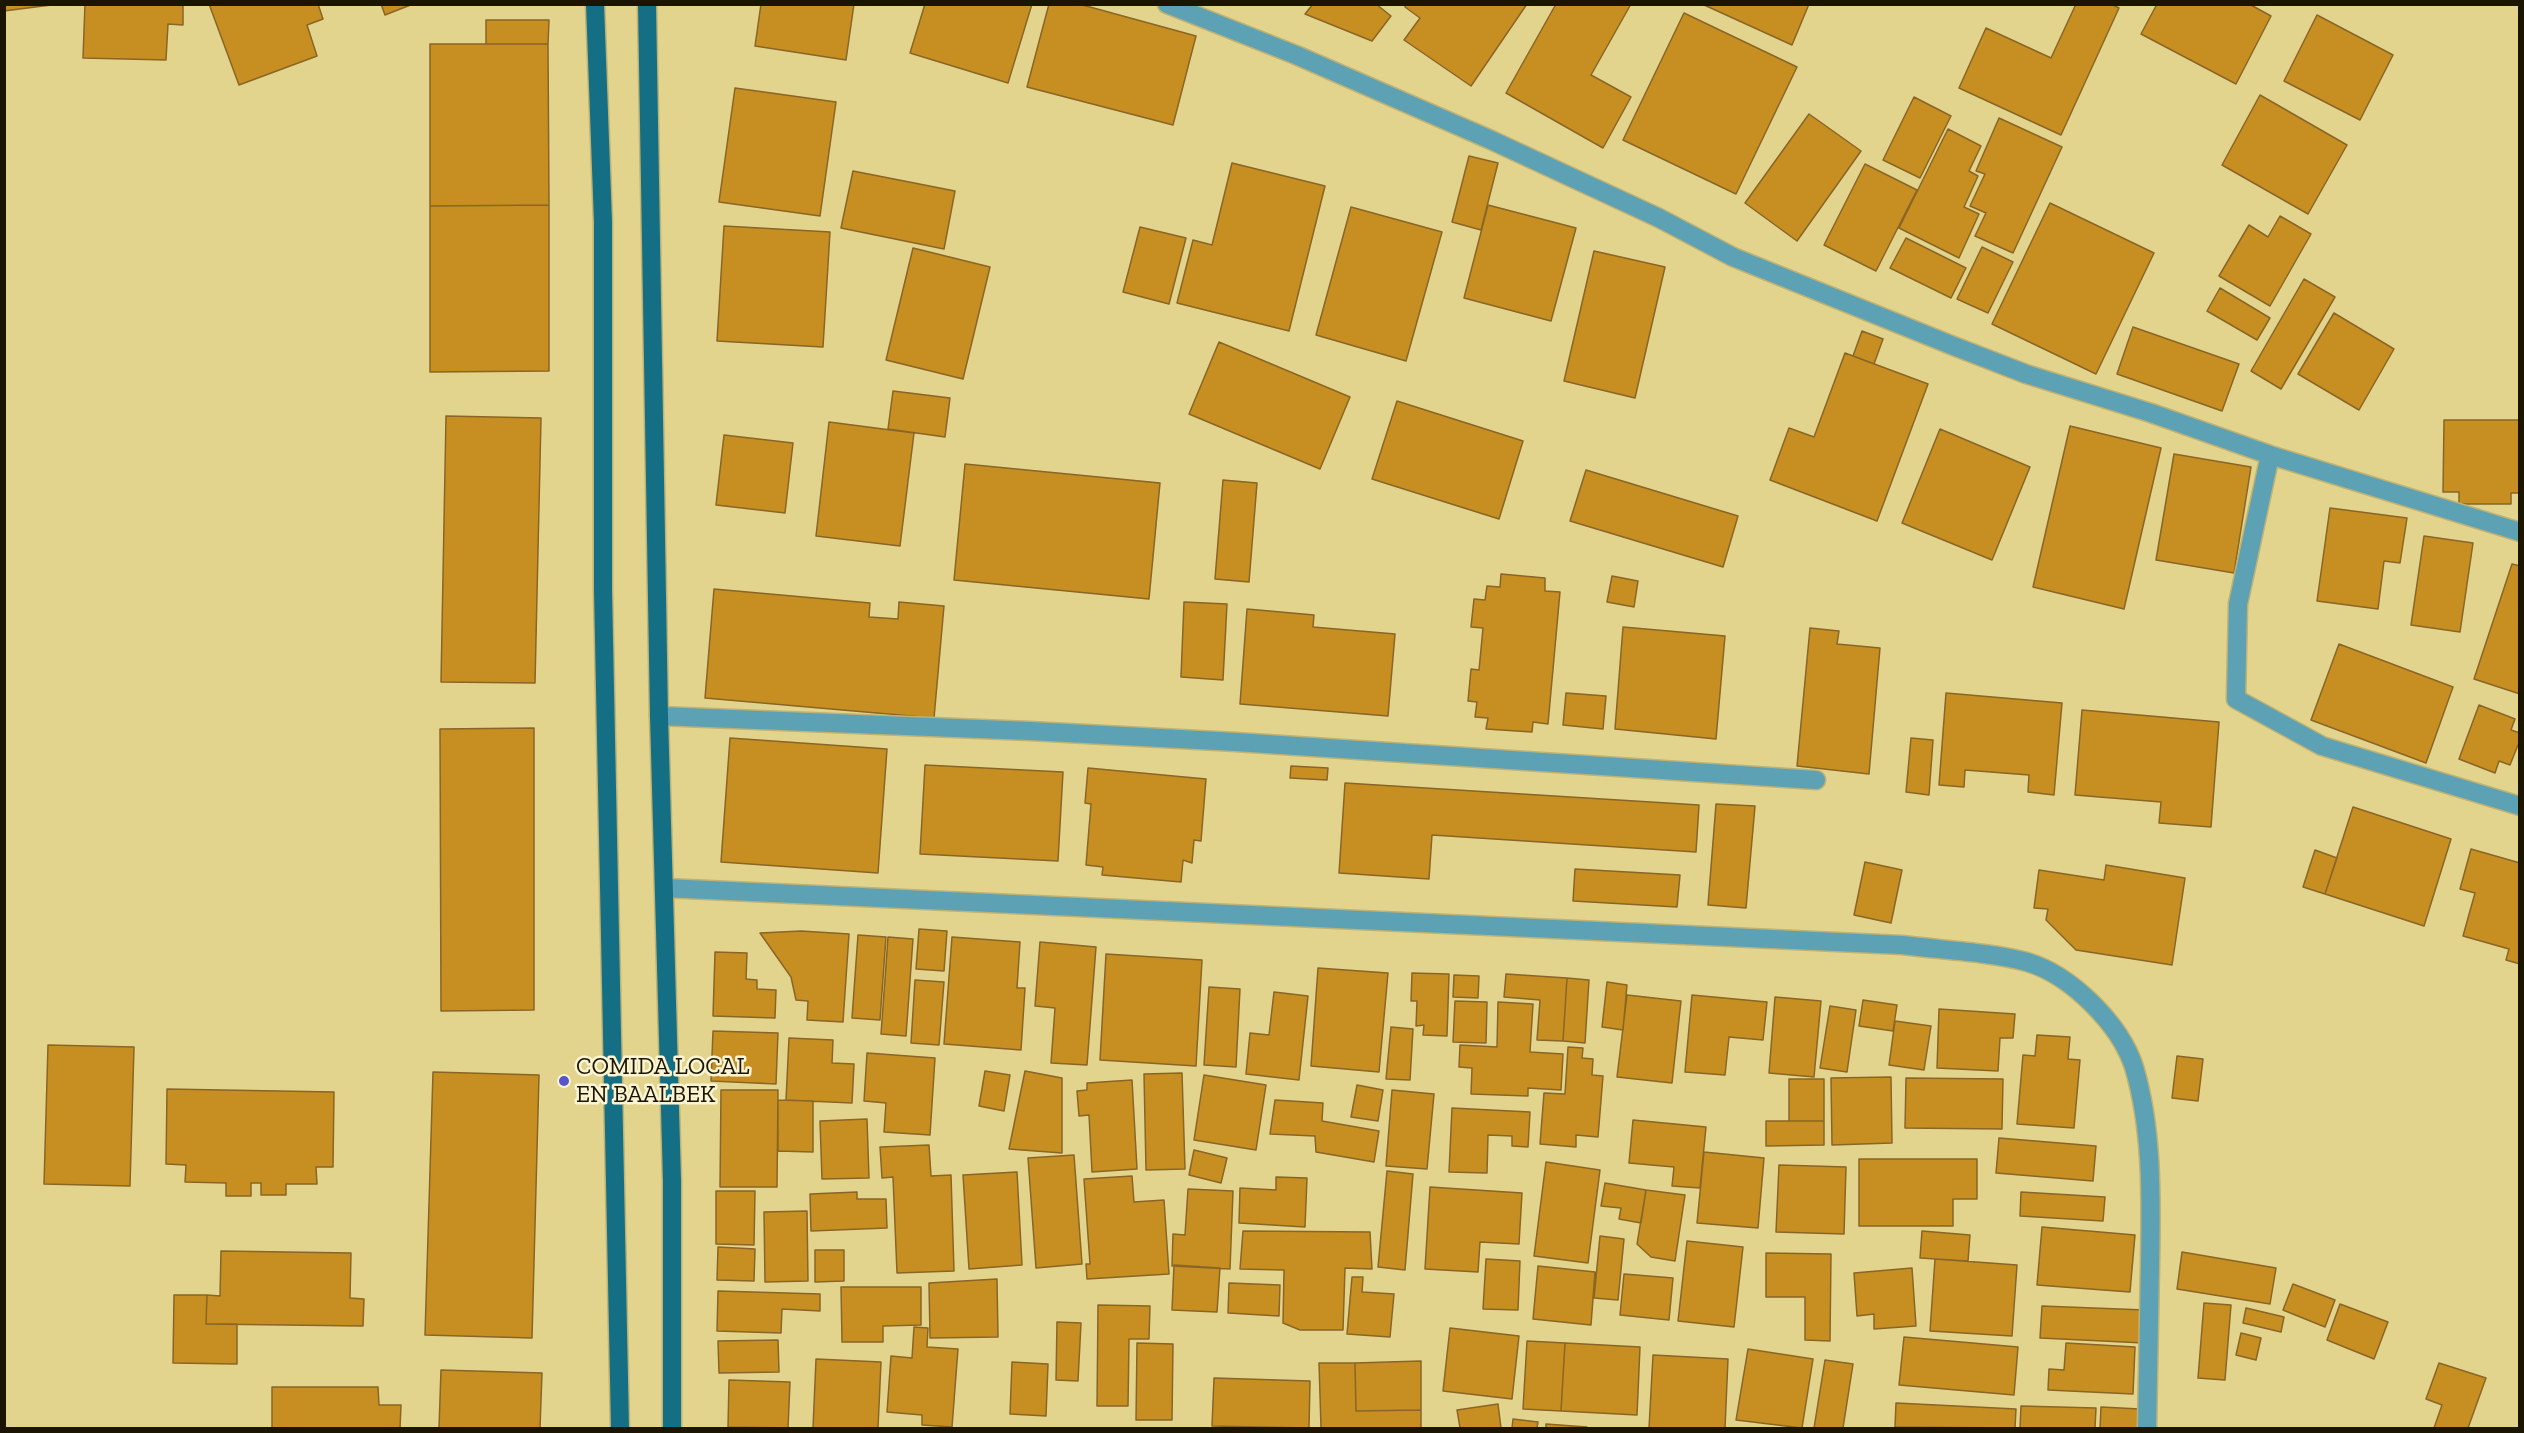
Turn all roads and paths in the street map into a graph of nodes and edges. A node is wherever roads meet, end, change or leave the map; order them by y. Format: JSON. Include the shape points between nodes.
{"nodes":[{"id":1,"x":595,"y":4,"type":"edge"},
{"id":2,"x":647,"y":4,"type":"edge"},
{"id":3,"x":1167,"y":4,"type":"edge"},
{"id":4,"x":2271,"y":455,"type":"junction"},
{"id":5,"x":2520,"y":532,"type":"edge"},
{"id":6,"x":659,"y":717,"type":"junction"},
{"id":7,"x":1816,"y":780,"type":"dead end"},
{"id":8,"x":2520,"y":806,"type":"edge"},
{"id":9,"x":665,"y":888,"type":"junction"},
{"id":10,"x":620,"y":1428,"type":"edge"},
{"id":11,"x":672,"y":1428,"type":"edge"},
{"id":12,"x":2147,"y":1428,"type":"edge"}],
"edges":[{"from":1,"to":10,"type":"main road","via":[[603,222],[603,590]]},
{"from":2,"to":6,"type":"main road"},
{"from":3,"to":4,"type":"street","via":[[1491,140],[1659,218],[1732,257],[1809,289],[2026,374]]},
{"from":4,"to":5,"type":"street"},
{"from":4,"to":8,"type":"street","via":[[2238,604],[2236,699],[2322,746]]},
{"from":6,"to":7,"type":"street","via":[[1190,739]]},
{"from":6,"to":9,"type":"main road"},
{"from":9,"to":11,"type":"main road"},
{"from":9,"to":12,"type":"street","via":[[1902,945],[2028,963],[2060,978],[2090,1000],[2112,1027],[2133,1065],[2143,1106],[2151,1202]]}]}
